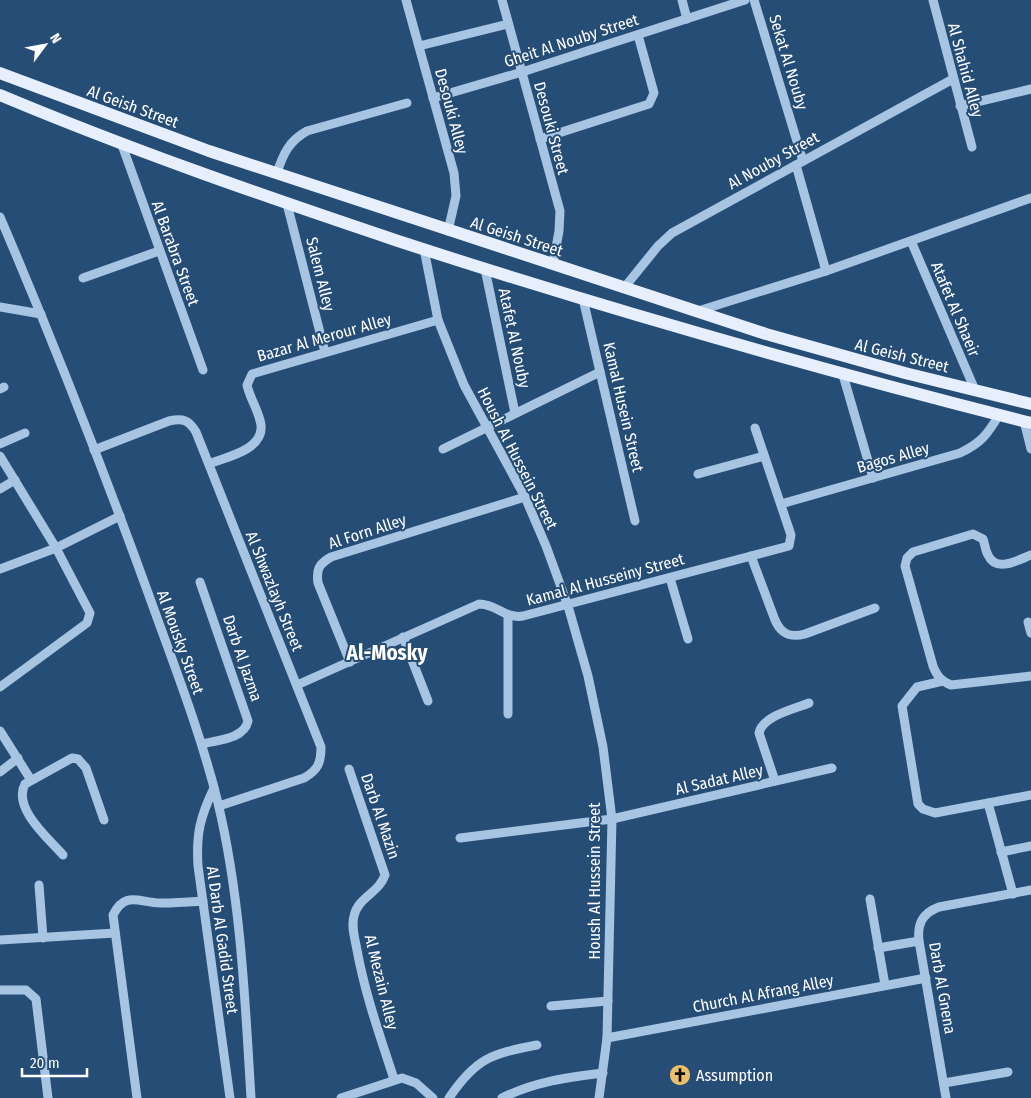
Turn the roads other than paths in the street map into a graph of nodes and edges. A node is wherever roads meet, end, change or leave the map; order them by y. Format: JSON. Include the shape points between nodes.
{"nodes":[{"id":1,"x":406,"y":0,"type":"edge"},
{"id":2,"x":502,"y":0,"type":"edge"},
{"id":3,"x":682,"y":0,"type":"edge"},
{"id":4,"x":746,"y":0,"type":"edge"},
{"id":5,"x":754,"y":0,"type":"edge"},
{"id":6,"x":933,"y":0,"type":"edge"},
{"id":7,"x":687,"y":19,"type":"junction"},
{"id":8,"x":508,"y":24,"type":"junction"},
{"id":9,"x":638,"y":35,"type":"junction"},
{"id":10,"x":419,"y":46,"type":"junction"},
{"id":11,"x":522,"y":72,"type":"junction"},
{"id":12,"x":0,"y":73,"type":"edge"},
{"id":13,"x":953,"y":78,"type":"junction"},
{"id":14,"x":1031,"y":89,"type":"edge"},
{"id":15,"x":0,"y":95,"type":"edge"},
{"id":16,"x":433,"y":98,"type":"junction"},
{"id":17,"x":406,"y":103,"type":"dead end"},
{"id":18,"x":960,"y":106,"type":"junction"},
{"id":19,"x":540,"y":138,"type":"junction"},
{"id":20,"x":122,"y":145,"type":"junction"},
{"id":21,"x":972,"y":147,"type":"dead end"},
{"id":22,"x":800,"y":163,"type":"junction"},
{"id":23,"x":277,"y":173,"type":"junction"},
{"id":24,"x":1031,"y":198,"type":"edge"},
{"id":25,"x":287,"y":204,"type":"junction"},
{"id":26,"x":0,"y":217,"type":"edge"},
{"id":27,"x":448,"y":230,"type":"junction"},
{"id":28,"x":911,"y":241,"type":"junction"},
{"id":29,"x":424,"y":249,"type":"junction"},
{"id":30,"x":159,"y":251,"type":"junction"},
{"id":31,"x":553,"y":264,"type":"junction"},
{"id":32,"x":485,"y":269,"type":"junction"},
{"id":33,"x":826,"y":271,"type":"junction"},
{"id":34,"x":84,"y":278,"type":"dead end"},
{"id":35,"x":624,"y":288,"type":"junction"},
{"id":36,"x":583,"y":299,"type":"junction"},
{"id":37,"x":0,"y":307,"type":"edge"},
{"id":38,"x":698,"y":311,"type":"junction"},
{"id":39,"x":41,"y":314,"type":"junction"},
{"id":40,"x":438,"y":320,"type":"junction"},
{"id":41,"x":326,"y":352,"type":"junction"},
{"id":42,"x":202,"y":370,"type":"dead end"},
{"id":43,"x":600,"y":372,"type":"junction"},
{"id":44,"x":844,"y":375,"type":"junction"},
{"id":45,"x":975,"y":390,"type":"junction"},
{"id":46,"x":1031,"y":404,"type":"edge"},
{"id":47,"x":515,"y":413,"type":"junction"},
{"id":48,"x":999,"y":415,"type":"junction"},
{"id":49,"x":1027,"y":422,"type":"edge"},
{"id":50,"x":488,"y":426,"type":"junction"},
{"id":51,"x":755,"y":428,"type":"dead end"},
{"id":52,"x":25,"y":433,"type":"dead end"},
{"id":53,"x":0,"y":444,"type":"edge"},
{"id":54,"x":443,"y":448,"type":"dead end"},
{"id":55,"x":1031,"y":449,"type":"edge"},
{"id":56,"x":94,"y":450,"type":"junction"},
{"id":57,"x":0,"y":456,"type":"edge"},
{"id":58,"x":764,"y":456,"type":"junction"},
{"id":59,"x":209,"y":464,"type":"junction"},
{"id":60,"x":698,"y":474,"type":"dead end"},
{"id":61,"x":873,"y":478,"type":"junction"},
{"id":62,"x":15,"y":480,"type":"junction"},
{"id":63,"x":0,"y":490,"type":"edge"},
{"id":64,"x":525,"y":497,"type":"junction"},
{"id":65,"x":781,"y":504,"type":"junction"},
{"id":66,"x":120,"y":516,"type":"junction"},
{"id":67,"x":635,"y":521,"type":"dead end"},
{"id":68,"x":56,"y":548,"type":"junction"},
{"id":69,"x":1031,"y":555,"type":"edge"},
{"id":70,"x":751,"y":556,"type":"junction"},
{"id":71,"x":0,"y":569,"type":"edge"},
{"id":72,"x":670,"y":578,"type":"junction"},
{"id":73,"x":200,"y":582,"type":"dead end"},
{"id":74,"x":568,"y":606,"type":"junction"},
{"id":75,"x":875,"y":608,"type":"dead end"},
{"id":76,"x":508,"y":616,"type":"junction"},
{"id":77,"x":1028,"y":622,"type":"dead end"},
{"id":78,"x":1031,"y":633,"type":"edge"},
{"id":79,"x":403,"y":637,"type":"junction"},
{"id":80,"x":688,"y":639,"type":"dead end"},
{"id":81,"x":350,"y":662,"type":"junction"},
{"id":82,"x":1031,"y":676,"type":"edge"},
{"id":83,"x":942,"y":681,"type":"junction"},
{"id":84,"x":296,"y":685,"type":"junction"},
{"id":85,"x":0,"y":687,"type":"edge"},
{"id":86,"x":428,"y":701,"type":"dead end"},
{"id":87,"x":809,"y":703,"type":"dead end"},
{"id":88,"x":508,"y":714,"type":"dead end"},
{"id":89,"x":0,"y":731,"type":"edge"},
{"id":90,"x":202,"y":744,"type":"junction"},
{"id":91,"x":18,"y":758,"type":"junction"},
{"id":92,"x":832,"y":768,"type":"dead end"},
{"id":93,"x":349,"y":769,"type":"dead end"},
{"id":94,"x":0,"y":772,"type":"edge"},
{"id":95,"x":31,"y":780,"type":"junction"},
{"id":96,"x":775,"y":781,"type":"junction"},
{"id":97,"x":214,"y":788,"type":"junction"},
{"id":98,"x":1031,"y":796,"type":"edge"},
{"id":99,"x":988,"y":803,"type":"junction"},
{"id":100,"x":219,"y":806,"type":"junction"},
{"id":101,"x":612,"y":819,"type":"junction"},
{"id":102,"x":104,"y":820,"type":"dead end"},
{"id":103,"x":460,"y":838,"type":"dead end"},
{"id":104,"x":1031,"y":846,"type":"edge"},
{"id":105,"x":1001,"y":852,"type":"junction"},
{"id":106,"x":63,"y":855,"type":"dead end"},
{"id":107,"x":39,"y":885,"type":"dead end"},
{"id":108,"x":1031,"y":890,"type":"edge"},
{"id":109,"x":1013,"y":894,"type":"junction"},
{"id":110,"x":368,"y":895,"type":"joint"},
{"id":111,"x":870,"y":899,"type":"dead end"},
{"id":112,"x":203,"y":901,"type":"junction"},
{"id":113,"x":115,"y":933,"type":"junction"},
{"id":114,"x":44,"y":938,"type":"junction"},
{"id":115,"x":0,"y":940,"type":"edge"},
{"id":116,"x":919,"y":941,"type":"junction"},
{"id":117,"x":878,"y":948,"type":"junction"},
{"id":118,"x":926,"y":978,"type":"junction"},
{"id":119,"x":885,"y":985,"type":"junction"},
{"id":120,"x":0,"y":990,"type":"edge"},
{"id":121,"x":608,"y":1001,"type":"junction"},
{"id":122,"x":551,"y":1006,"type":"dead end"},
{"id":123,"x":607,"y":1038,"type":"junction"},
{"id":124,"x":537,"y":1045,"type":"dead end"},
{"id":125,"x":1008,"y":1072,"type":"dead end"},
{"id":126,"x":603,"y":1073,"type":"junction"},
{"id":127,"x":394,"y":1079,"type":"junction"},
{"id":128,"x":944,"y":1083,"type":"junction"},
{"id":129,"x":48,"y":1098,"type":"edge"},
{"id":130,"x":136,"y":1098,"type":"edge"},
{"id":131,"x":230,"y":1098,"type":"edge"},
{"id":132,"x":252,"y":1098,"type":"edge"},
{"id":133,"x":341,"y":1098,"type":"edge"},
{"id":134,"x":434,"y":1098,"type":"edge"},
{"id":135,"x":449,"y":1098,"type":"edge"},
{"id":136,"x":502,"y":1098,"type":"edge"},
{"id":137,"x":599,"y":1098,"type":"edge"},
{"id":138,"x":946,"y":1098,"type":"edge"}],
"edges":[{"from":1,"to":10,"type":"street","name":"Desouki Alley"},
{"from":2,"to":8,"type":"street","name":"Desouki Street"},
{"from":3,"to":7,"type":"street"},
{"from":4,"to":7,"type":"street","name":"Gheit Al Nouby Street"},
{"from":5,"to":22,"type":"street","name":"Sekat Al Nouby"},
{"from":6,"to":13,"type":"street","name":"Al Shahid Alley"},
{"from":7,"to":9,"type":"street","name":"Gheit Al Nouby Street"},
{"from":8,"to":10,"type":"street"},
{"from":8,"to":11,"type":"street","name":"Desouki Street"},
{"from":9,"to":11,"type":"street","name":"Gheit Al Nouby Street"},
{"from":9,"to":19,"type":"street","via":[[654,93],[649,104]]},
{"from":10,"to":16,"type":"street","name":"Desouki Alley"},
{"from":11,"to":16,"type":"street","name":"Gheit Al Nouby Street"},
{"from":11,"to":19,"type":"street","name":"Desouki Street"},
{"from":12,"to":23,"type":"main road","name":"Al Geish Street","via":[[141,127]]},
{"from":13,"to":18,"type":"street","name":"Al Shahid Alley"},
{"from":13,"to":22,"type":"street","name":"Al Nouby Street"},
{"from":14,"to":18,"type":"street"},
{"from":15,"to":20,"type":"main road","name":"Al Geish Street"},
{"from":16,"to":27,"type":"street","name":"Desouki Alley","via":[[454,173],[456,196]]},
{"from":17,"to":23,"type":"street","via":[[298,136],[284,152]]},
{"from":18,"to":21,"type":"street","name":"Al Shahid Alley"},
{"from":19,"to":31,"type":"street","name":"Desouki Street","via":[[560,211]]},
{"from":20,"to":25,"type":"main road","name":"Al Geish Street"},
{"from":20,"to":30,"type":"street","name":"Al Barabra Street"},
{"from":22,"to":33,"type":"street","name":"Sekat Al Nouby"},
{"from":22,"to":35,"type":"street","name":"Al Nouby Street","via":[[672,233]]},
{"from":23,"to":27,"type":"main road","name":"Al Geish Street"},
{"from":24,"to":28,"type":"street"},
{"from":25,"to":29,"type":"main road","name":"Al Geish Street"},
{"from":25,"to":41,"type":"street","name":"Salem Alley"},
{"from":26,"to":39,"type":"street","name":"Al Mousky Street"},
{"from":27,"to":31,"type":"main road","name":"Al Geish Street"},
{"from":28,"to":33,"type":"street"},
{"from":28,"to":45,"type":"street","name":"Atafet Al Shaeir"},
{"from":29,"to":32,"type":"main road","name":"Al Geish Street"},
{"from":29,"to":40,"type":"street","name":"Housh Al Hussein Street"},
{"from":30,"to":34,"type":"street"},
{"from":30,"to":42,"type":"street","name":"Al Barabra Street"},
{"from":31,"to":35,"type":"main road","name":"Al Geish Street"},
{"from":32,"to":36,"type":"main road","name":"Al Geish Street"},
{"from":32,"to":47,"type":"street","name":"Atafet Al Nouby"},
{"from":33,"to":38,"type":"street"},
{"from":35,"to":38,"type":"main road","name":"Al Geish Street"},
{"from":36,"to":43,"type":"street","name":"Kamal Husein Street"},
{"from":36,"to":44,"type":"main road","name":"Al Geish Street"},
{"from":37,"to":39,"type":"street"},
{"from":38,"to":45,"type":"main road","name":"Al Geish Street","via":[[835,354]]},
{"from":39,"to":56,"type":"street","name":"Al Mousky Street"},
{"from":40,"to":41,"type":"street","name":"Bazar Al Merour Alley"},
{"from":40,"to":50,"type":"street","name":"Housh Al Hussein Street","via":[[464,386]]},
{"from":41,"to":59,"type":"street","name":"Bazar Al Merour Alley","via":[[252,374],[247,385],[261,425],[260,435],[248,448]]},
{"from":43,"to":47,"type":"street"},
{"from":43,"to":67,"type":"street","name":"Kamal Husein Street"},
{"from":44,"to":48,"type":"main road","name":"Al Geish Street"},
{"from":44,"to":61,"type":"street"},
{"from":45,"to":46,"type":"main road","name":"Al Geish Street"},
{"from":47,"to":50,"type":"street"},
{"from":48,"to":49,"type":"main road","name":"Al Geish Street"},
{"from":48,"to":61,"type":"street","name":"Bagos Alley","via":[[976,446]]},
{"from":49,"to":55,"type":"street"},
{"from":50,"to":54,"type":"street"},
{"from":50,"to":64,"type":"street","name":"Housh Al Hussein Street"},
{"from":51,"to":58,"type":"street"},
{"from":52,"to":53,"type":"street"},
{"from":56,"to":59,"type":"street","name":"Al Shwazlayh Street","via":[[180,418],[190,422]]},
{"from":56,"to":66,"type":"street","name":"Al Mousky Street"},
{"from":57,"to":62,"type":"street"},
{"from":58,"to":60,"type":"street"},
{"from":58,"to":65,"type":"street"},
{"from":59,"to":84,"type":"street","name":"Al Shwazlayh Street"},
{"from":61,"to":65,"type":"street","name":"Bagos Alley"},
{"from":62,"to":63,"type":"street"},
{"from":62,"to":68,"type":"street"},
{"from":64,"to":74,"type":"street","name":"Housh Al Hussein Street"},
{"from":64,"to":81,"type":"street","name":"Al Forn Alley","via":[[322,562],[317,572],[318,583]]},
{"from":65,"to":70,"type":"street","name":"Kamal Al Husseiny Street","via":[[792,536],[789,546]]},
{"from":66,"to":68,"type":"street"},
{"from":66,"to":90,"type":"street","name":"Al Mousky Street"},
{"from":68,"to":71,"type":"street"},
{"from":68,"to":85,"type":"street","via":[[89,607],[90,618]]},
{"from":69,"to":83,"type":"street","via":[[998,564],[988,555],[983,539],[973,534],[913,552],[907,558],[904,566],[906,575],[933,666]]},
{"from":70,"to":72,"type":"street","name":"Kamal Al Husseiny Street"},
{"from":70,"to":75,"type":"street","via":[[775,620],[786,635],[796,637]]},
{"from":72,"to":74,"type":"street","name":"Kamal Al Husseiny Street"},
{"from":72,"to":80,"type":"street"},
{"from":73,"to":90,"type":"street","name":"Darb Al Jazma","via":[[248,721],[241,734]]},
{"from":74,"to":76,"type":"street","name":"Kamal Al Husseiny Street"},
{"from":74,"to":101,"type":"street","name":"Housh Al Hussein Street","via":[[601,738]]},
{"from":76,"to":79,"type":"street","name":"Kamal Al Husseiny Street","via":[[496,607],[479,604]]},
{"from":76,"to":88,"type":"street"},
{"from":77,"to":78,"type":"street"},
{"from":79,"to":81,"type":"street","name":"Kamal Al Husseiny Street"},
{"from":79,"to":86,"type":"street"},
{"from":81,"to":84,"type":"street","name":"Kamal Al Husseiny Street"},
{"from":82,"to":83,"type":"street","via":[[951,685]]},
{"from":83,"to":99,"type":"street","via":[[917,688],[902,706],[916,798],[922,809],[935,812]]},
{"from":84,"to":100,"type":"street","name":"Al Shwazlayh Street","via":[[321,747],[321,760],[315,771],[304,778]]},
{"from":87,"to":96,"type":"street","via":[[768,721],[760,728]]},
{"from":89,"to":91,"type":"street"},
{"from":90,"to":97,"type":"street","name":"Al Mousky Street"},
{"from":91,"to":94,"type":"street"},
{"from":91,"to":95,"type":"street"},
{"from":92,"to":96,"type":"street","name":"Al Sadat Alley"},
{"from":93,"to":110,"type":"street","name":"Darb Al Mazin","via":[[385,875],[382,885]]},
{"from":95,"to":102,"type":"street","via":[[72,758],[78,758],[86,768]]},
{"from":95,"to":106,"type":"street","via":[[22,791],[29,815]]},
{"from":96,"to":101,"type":"street","name":"Al Sadat Alley"},
{"from":97,"to":100,"type":"street","name":"Al Mousky Street"},
{"from":97,"to":112,"type":"street","name":"Al Darb Al Gadid Street","via":[[202,812],[196,839]]},
{"from":98,"to":99,"type":"street"},
{"from":99,"to":105,"type":"street"},
{"from":100,"to":132,"type":"street","name":"Al Mousky Street","via":[[235,894]]},
{"from":101,"to":103,"type":"street","name":"Al Sadat Alley"},
{"from":101,"to":121,"type":"street","name":"Housh Al Hussein Street"},
{"from":104,"to":105,"type":"street"},
{"from":105,"to":109,"type":"street"},
{"from":107,"to":114,"type":"street"},
{"from":108,"to":109,"type":"street","name":"Darb Al Gnena"},
{"from":109,"to":116,"type":"street","name":"Darb Al Gnena","via":[[929,911],[921,919]]},
{"from":110,"to":127,"type":"street","name":"Al Mezain Alley","via":[[356,909],[353,926],[361,972]]},
{"from":111,"to":117,"type":"street"},
{"from":112,"to":113,"type":"street","via":[[162,904],[134,899],[125,901],[117,906],[113,915]]},
{"from":112,"to":131,"type":"street","name":"Al Darb Al Gadid Street"},
{"from":113,"to":114,"type":"street"},
{"from":113,"to":130,"type":"street"},
{"from":114,"to":115,"type":"street"},
{"from":116,"to":117,"type":"street"},
{"from":116,"to":118,"type":"street","name":"Darb Al Gnena"},
{"from":117,"to":119,"type":"street"},
{"from":118,"to":119,"type":"street","name":"Church Al Afrang Alley"},
{"from":118,"to":128,"type":"street","name":"Darb Al Gnena"},
{"from":119,"to":123,"type":"street","name":"Church Al Afrang Alley"},
{"from":120,"to":129,"type":"street","via":[[26,990],[36,999]]},
{"from":121,"to":122,"type":"street"},
{"from":121,"to":123,"type":"street","name":"Housh Al Hussein Street"},
{"from":123,"to":126,"type":"street","name":"Housh Al Hussein Street"},
{"from":124,"to":135,"type":"street","via":[[503,1051],[484,1059],[468,1071]]},
{"from":125,"to":128,"type":"street"},
{"from":126,"to":136,"type":"street","via":[[542,1082]]},
{"from":126,"to":137,"type":"street","name":"Housh Al Hussein Street"},
{"from":127,"to":133,"type":"street"},
{"from":127,"to":134,"type":"street","via":[[409,1079]]},
{"from":128,"to":138,"type":"street","name":"Darb Al Gnena"}]}
